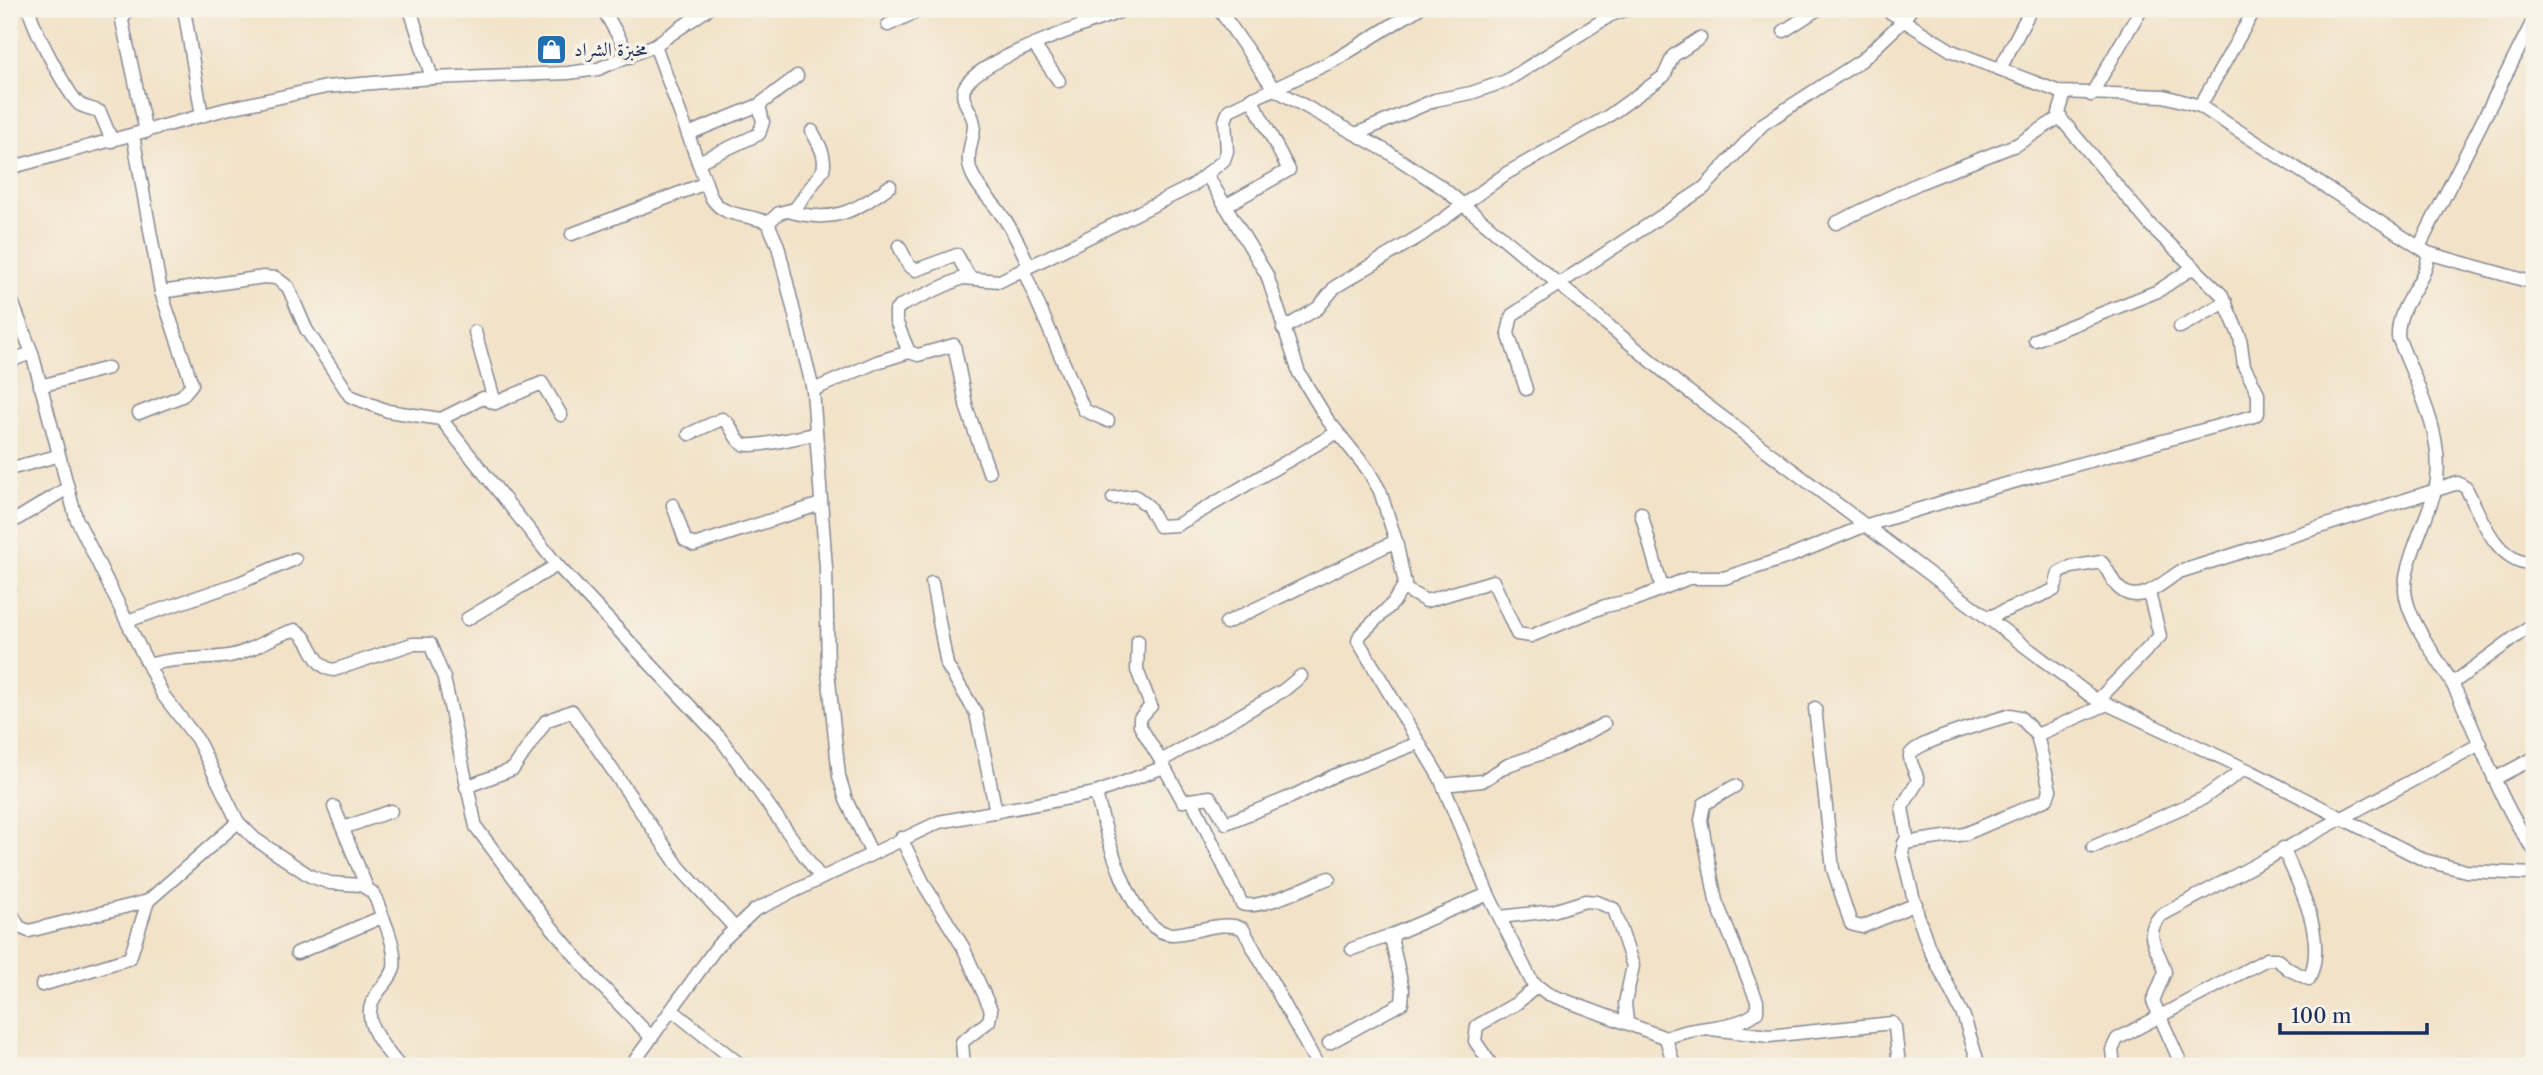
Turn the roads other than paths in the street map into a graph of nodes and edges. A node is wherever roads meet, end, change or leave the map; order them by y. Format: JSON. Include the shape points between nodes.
{"nodes":[{"id":1,"x":29,"y":9,"type":"edge"},
{"id":2,"x":127,"y":9,"type":"edge"},
{"id":3,"x":184,"y":9,"type":"edge"},
{"id":4,"x":410,"y":9,"type":"edge"},
{"id":5,"x":603,"y":9,"type":"edge"},
{"id":6,"x":708,"y":9,"type":"edge"},
{"id":7,"x":920,"y":9,"type":"edge"},
{"id":8,"x":1219,"y":9,"type":"edge"},
{"id":9,"x":1418,"y":9,"type":"edge"},
{"id":10,"x":1628,"y":9,"type":"edge"},
{"id":11,"x":1818,"y":9,"type":"edge"},
{"id":12,"x":1885,"y":9,"type":"edge"},
{"id":13,"x":1911,"y":9,"type":"edge"},
{"id":14,"x":2031,"y":9,"type":"edge"},
{"id":15,"x":2141,"y":9,"type":"edge"},
{"id":16,"x":2255,"y":9,"type":"edge"},
{"id":17,"x":1119,"y":12,"type":"dead end"},
{"id":18,"x":2534,"y":19,"type":"edge"},
{"id":19,"x":1903,"y":21,"type":"junction"},
{"id":20,"x":888,"y":25,"type":"dead end"},
{"id":21,"x":1784,"y":31,"type":"dead end"},
{"id":22,"x":1700,"y":38,"type":"dead end"},
{"id":23,"x":655,"y":45,"type":"junction"},
{"id":24,"x":1034,"y":45,"type":"junction"},
{"id":25,"x":630,"y":57,"type":"junction"},
{"id":26,"x":2000,"y":69,"type":"junction"},
{"id":27,"x":797,"y":76,"type":"dead end"},
{"id":28,"x":432,"y":78,"type":"junction"},
{"id":29,"x":1059,"y":81,"type":"dead end"},
{"id":30,"x":1273,"y":89,"type":"junction"},
{"id":31,"x":2065,"y":93,"type":"junction"},
{"id":32,"x":2091,"y":95,"type":"junction"},
{"id":33,"x":1251,"y":98,"type":"junction"},
{"id":34,"x":759,"y":105,"type":"junction"},
{"id":35,"x":2200,"y":106,"type":"junction"},
{"id":36,"x":202,"y":116,"type":"junction"},
{"id":37,"x":2060,"y":117,"type":"junction"},
{"id":38,"x":812,"y":131,"type":"dead end"},
{"id":39,"x":146,"y":132,"type":"junction"},
{"id":40,"x":688,"y":134,"type":"junction"},
{"id":41,"x":1356,"y":134,"type":"junction"},
{"id":42,"x":133,"y":135,"type":"junction"},
{"id":43,"x":112,"y":141,"type":"junction"},
{"id":44,"x":698,"y":162,"type":"junction"},
{"id":45,"x":9,"y":168,"type":"edge"},
{"id":46,"x":1207,"y":175,"type":"junction"},
{"id":47,"x":706,"y":183,"type":"junction"},
{"id":48,"x":890,"y":186,"type":"dead end"},
{"id":49,"x":1461,"y":204,"type":"junction"},
{"id":50,"x":1226,"y":206,"type":"junction"},
{"id":51,"x":788,"y":211,"type":"junction"},
{"id":52,"x":768,"y":223,"type":"junction"},
{"id":53,"x":1836,"y":223,"type":"dead end"},
{"id":54,"x":572,"y":234,"type":"dead end"},
{"id":55,"x":899,"y":246,"type":"dead end"},
{"id":56,"x":2423,"y":250,"type":"junction"},
{"id":57,"x":1026,"y":267,"type":"junction"},
{"id":58,"x":2194,"y":267,"type":"junction"},
{"id":59,"x":970,"y":278,"type":"junction"},
{"id":60,"x":2534,"y":282,"type":"edge"},
{"id":61,"x":1563,"y":284,"type":"junction"},
{"id":62,"x":161,"y":292,"type":"junction"},
{"id":63,"x":9,"y":295,"type":"edge"},
{"id":64,"x":2226,"y":302,"type":"junction"},
{"id":65,"x":2180,"y":327,"type":"dead end"},
{"id":66,"x":1283,"y":329,"type":"junction"},
{"id":67,"x":475,"y":332,"type":"dead end"},
{"id":68,"x":2035,"y":340,"type":"dead end"},
{"id":69,"x":909,"y":352,"type":"junction"},
{"id":70,"x":32,"y":354,"type":"junction"},
{"id":71,"x":9,"y":361,"type":"edge"},
{"id":72,"x":108,"y":368,"type":"dead end"},
{"id":73,"x":40,"y":386,"type":"junction"},
{"id":74,"x":1527,"y":388,"type":"dead end"},
{"id":75,"x":813,"y":390,"type":"junction"},
{"id":76,"x":495,"y":403,"type":"junction"},
{"id":77,"x":139,"y":413,"type":"dead end"},
{"id":78,"x":561,"y":415,"type":"dead end"},
{"id":79,"x":441,"y":419,"type":"junction"},
{"id":80,"x":1108,"y":421,"type":"dead end"},
{"id":81,"x":1336,"y":433,"type":"junction"},
{"id":82,"x":689,"y":434,"type":"dead end"},
{"id":83,"x":816,"y":434,"type":"junction"},
{"id":84,"x":57,"y":456,"type":"junction"},
{"id":85,"x":9,"y":469,"type":"edge"},
{"id":86,"x":989,"y":472,"type":"dead end"},
{"id":87,"x":66,"y":489,"type":"junction"},
{"id":88,"x":2435,"y":491,"type":"junction"},
{"id":89,"x":1113,"y":498,"type":"dead end"},
{"id":90,"x":821,"y":504,"type":"junction"},
{"id":91,"x":673,"y":505,"type":"dead end"},
{"id":92,"x":1641,"y":513,"type":"dead end"},
{"id":93,"x":9,"y":524,"type":"edge"},
{"id":94,"x":1864,"y":526,"type":"junction"},
{"id":95,"x":1396,"y":541,"type":"junction"},
{"id":96,"x":295,"y":559,"type":"dead end"},
{"id":97,"x":2534,"y":564,"type":"edge"},
{"id":98,"x":557,"y":565,"type":"junction"},
{"id":99,"x":932,"y":583,"type":"dead end"},
{"id":100,"x":1662,"y":588,"type":"junction"},
{"id":101,"x":1403,"y":589,"type":"junction"},
{"id":102,"x":2150,"y":593,"type":"junction"},
{"id":103,"x":1987,"y":618,"type":"junction"},
{"id":104,"x":467,"y":619,"type":"dead end"},
{"id":105,"x":127,"y":621,"type":"junction"},
{"id":106,"x":1226,"y":623,"type":"dead end"},
{"id":107,"x":2534,"y":623,"type":"edge"},
{"id":108,"x":1138,"y":640,"type":"dead end"},
{"id":109,"x":149,"y":665,"type":"junction"},
{"id":110,"x":1301,"y":676,"type":"dead end"},
{"id":111,"x":2453,"y":683,"type":"junction"},
{"id":112,"x":2101,"y":703,"type":"junction"},
{"id":113,"x":1815,"y":708,"type":"dead end"},
{"id":114,"x":1604,"y":724,"type":"dead end"},
{"id":115,"x":2037,"y":734,"type":"junction"},
{"id":116,"x":1418,"y":743,"type":"junction"},
{"id":117,"x":2480,"y":744,"type":"junction"},
{"id":118,"x":2534,"y":758,"type":"edge"},
{"id":119,"x":1162,"y":764,"type":"junction"},
{"id":120,"x":2244,"y":769,"type":"junction"},
{"id":121,"x":2494,"y":779,"type":"junction"},
{"id":122,"x":1443,"y":785,"type":"junction"},
{"id":123,"x":1735,"y":786,"type":"dead end"},
{"id":124,"x":466,"y":787,"type":"junction"},
{"id":125,"x":1096,"y":793,"type":"junction"},
{"id":126,"x":1192,"y":800,"type":"junction"},
{"id":127,"x":334,"y":807,"type":"dead end"},
{"id":128,"x":391,"y":811,"type":"dead end"},
{"id":129,"x":996,"y":812,"type":"junction"},
{"id":130,"x":2341,"y":817,"type":"junction"},
{"id":131,"x":239,"y":821,"type":"junction"},
{"id":132,"x":343,"y":828,"type":"junction"},
{"id":133,"x":901,"y":838,"type":"junction"},
{"id":134,"x":1904,"y":843,"type":"junction"},
{"id":135,"x":2093,"y":847,"type":"dead end"},
{"id":136,"x":2283,"y":848,"type":"junction"},
{"id":137,"x":2534,"y":850,"type":"edge"},
{"id":138,"x":871,"y":852,"type":"junction"},
{"id":139,"x":2534,"y":874,"type":"edge"},
{"id":140,"x":820,"y":877,"type":"junction"},
{"id":141,"x":1329,"y":878,"type":"dead end"},
{"id":142,"x":367,"y":888,"type":"junction"},
{"id":143,"x":1488,"y":894,"type":"junction"},
{"id":144,"x":148,"y":901,"type":"junction"},
{"id":145,"x":1916,"y":904,"type":"junction"},
{"id":146,"x":9,"y":909,"type":"edge"},
{"id":147,"x":383,"y":917,"type":"junction"},
{"id":148,"x":1500,"y":917,"type":"junction"},
{"id":149,"x":734,"y":927,"type":"junction"},
{"id":150,"x":1394,"y":934,"type":"junction"},
{"id":151,"x":1352,"y":949,"type":"dead end"},
{"id":152,"x":297,"y":953,"type":"dead end"},
{"id":153,"x":42,"y":985,"type":"dead end"},
{"id":154,"x":1536,"y":987,"type":"junction"},
{"id":155,"x":672,"y":1010,"type":"junction"},
{"id":156,"x":2162,"y":1017,"type":"junction"},
{"id":157,"x":1627,"y":1022,"type":"junction"},
{"id":158,"x":1710,"y":1029,"type":"junction"},
{"id":159,"x":650,"y":1036,"type":"junction"},
{"id":160,"x":1666,"y":1038,"type":"junction"},
{"id":161,"x":1329,"y":1043,"type":"dead end"},
{"id":162,"x":400,"y":1066,"type":"edge"},
{"id":163,"x":631,"y":1066,"type":"edge"},
{"id":164,"x":743,"y":1066,"type":"edge"},
{"id":165,"x":964,"y":1066,"type":"edge"},
{"id":166,"x":1318,"y":1066,"type":"edge"},
{"id":167,"x":1492,"y":1066,"type":"edge"},
{"id":168,"x":1674,"y":1066,"type":"edge"},
{"id":169,"x":1899,"y":1066,"type":"edge"},
{"id":170,"x":1979,"y":1066,"type":"edge"},
{"id":171,"x":2114,"y":1066,"type":"edge"},
{"id":172,"x":2182,"y":1066,"type":"edge"}],
"edges":[{"from":1,"to":43,"type":"street","via":[[48,55],[72,94],[79,103],[100,112]]},
{"from":2,"to":39,"type":"street","via":[[122,21]]},
{"from":3,"to":36,"type":"street"},
{"from":4,"to":28,"type":"street"},
{"from":5,"to":25,"type":"street"},
{"from":6,"to":23,"type":"street"},
{"from":7,"to":20,"type":"street"},
{"from":8,"to":30,"type":"street"},
{"from":9,"to":30,"type":"street","via":[[1354,49]]},
{"from":10,"to":41,"type":"street","via":[[1506,81],[1435,100]]},
{"from":11,"to":21,"type":"street"},
{"from":12,"to":19,"type":"street"},
{"from":13,"to":19,"type":"street"},
{"from":14,"to":26,"type":"street"},
{"from":15,"to":32,"type":"street"},
{"from":16,"to":35,"type":"street"},
{"from":17,"to":24,"type":"street"},
{"from":18,"to":56,"type":"street"},
{"from":19,"to":26,"type":"street","via":[[1952,51]]},
{"from":19,"to":61,"type":"street","via":[[1862,60],[1763,124],[1704,188]]},
{"from":22,"to":49,"type":"street","via":[[1673,56],[1664,76],[1607,117]]},
{"from":23,"to":25,"type":"street"},
{"from":23,"to":40,"type":"street"},
{"from":24,"to":29,"type":"street"},
{"from":24,"to":57,"type":"street","via":[[976,72],[963,92],[974,123],[971,174],[1007,222]]},
{"from":25,"to":28,"type":"street","via":[[598,69],[568,73]]},
{"from":26,"to":31,"type":"street"},
{"from":27,"to":34,"type":"street"},
{"from":28,"to":36,"type":"street","via":[[326,87]]},
{"from":30,"to":33,"type":"street"},
{"from":30,"to":41,"type":"street"},
{"from":31,"to":32,"type":"street"},
{"from":31,"to":37,"type":"street"},
{"from":32,"to":35,"type":"street","via":[[2164,96]]},
{"from":33,"to":46,"type":"street","via":[[1229,110],[1224,160]]},
{"from":33,"to":50,"type":"street","via":[[1289,170]]},
{"from":34,"to":40,"type":"street"},
{"from":34,"to":44,"type":"street","via":[[760,134]]},
{"from":35,"to":56,"type":"street"},
{"from":36,"to":39,"type":"street"},
{"from":37,"to":53,"type":"street","via":[[2018,144],[1919,183]]},
{"from":37,"to":58,"type":"street","via":[[2151,226]]},
{"from":38,"to":51,"type":"street","via":[[825,163],[823,170],[800,204]]},
{"from":39,"to":42,"type":"street"},
{"from":40,"to":44,"type":"street"},
{"from":41,"to":49,"type":"street","via":[[1420,171]]},
{"from":42,"to":43,"type":"street"},
{"from":42,"to":62,"type":"street"},
{"from":43,"to":45,"type":"street"},
{"from":44,"to":47,"type":"street"},
{"from":46,"to":50,"type":"street"},
{"from":46,"to":57,"type":"street"},
{"from":47,"to":52,"type":"street","via":[[723,211]]},
{"from":47,"to":54,"type":"street"},
{"from":48,"to":51,"type":"street","via":[[841,215],[804,216]]},
{"from":49,"to":61,"type":"street"},
{"from":49,"to":66,"type":"street","via":[[1423,234],[1335,287],[1318,308]]},
{"from":50,"to":66,"type":"street","via":[[1264,268]]},
{"from":51,"to":52,"type":"street"},
{"from":52,"to":75,"type":"street","via":[[778,246]]},
{"from":55,"to":59,"type":"street","via":[[916,270],[957,256]]},
{"from":56,"to":60,"type":"street"},
{"from":56,"to":88,"type":"street","via":[[2427,265],[2400,314],[2398,337],[2427,411],[2437,464]]},
{"from":57,"to":59,"type":"street","via":[[1000,281]]},
{"from":57,"to":80,"type":"street","via":[[1084,410]]},
{"from":58,"to":64,"type":"street"},
{"from":58,"to":68,"type":"street","via":[[2158,291]]},
{"from":59,"to":69,"type":"street","via":[[940,286],[896,310]]},
{"from":61,"to":74,"type":"street","via":[[1513,315],[1508,324]]},
{"from":61,"to":94,"type":"street","via":[[1680,385]]},
{"from":62,"to":77,"type":"street","via":[[192,384],[181,396]]},
{"from":62,"to":79,"type":"street","via":[[264,277],[280,280],[350,396],[388,411]]},
{"from":63,"to":70,"type":"street"},
{"from":64,"to":65,"type":"street"},
{"from":64,"to":94,"type":"street","via":[[2240,337],[2244,366],[2260,401],[2254,416]]},
{"from":66,"to":81,"type":"street","via":[[1299,373]]},
{"from":67,"to":76,"type":"street"},
{"from":69,"to":75,"type":"street"},
{"from":69,"to":86,"type":"street","via":[[918,355],[954,345],[967,410]]},
{"from":70,"to":71,"type":"street"},
{"from":70,"to":73,"type":"street"},
{"from":72,"to":73,"type":"street"},
{"from":73,"to":84,"type":"street"},
{"from":75,"to":83,"type":"street"},
{"from":76,"to":78,"type":"street","via":[[542,383]]},
{"from":76,"to":79,"type":"street","via":[[483,398]]},
{"from":79,"to":98,"type":"street"},
{"from":81,"to":89,"type":"street","via":[[1177,525],[1159,526],[1148,506],[1135,496]]},
{"from":81,"to":95,"type":"street","via":[[1376,482]]},
{"from":82,"to":83,"type":"street","via":[[723,419],[738,439],[750,445]]},
{"from":83,"to":90,"type":"street"},
{"from":84,"to":85,"type":"street"},
{"from":84,"to":87,"type":"street"},
{"from":87,"to":93,"type":"street"},
{"from":87,"to":105,"type":"street"},
{"from":88,"to":97,"type":"street","via":[[2462,484],[2503,552]]},
{"from":88,"to":102,"type":"street","via":[[2179,572]]},
{"from":88,"to":111,"type":"street","via":[[2405,589],[2412,613]]},
{"from":90,"to":91,"type":"street","via":[[694,545],[685,541]]},
{"from":90,"to":138,"type":"street","via":[[832,728],[846,800]]},
{"from":92,"to":100,"type":"street"},
{"from":94,"to":100,"type":"street","via":[[1724,578],[1689,578]]},
{"from":94,"to":103,"type":"street"},
{"from":95,"to":101,"type":"street","via":[[1405,578]]},
{"from":95,"to":106,"type":"street"},
{"from":96,"to":105,"type":"street"},
{"from":98,"to":104,"type":"street"},
{"from":98,"to":140,"type":"street","via":[[721,739]]},
{"from":99,"to":129,"type":"street","via":[[947,665],[976,713]]},
{"from":100,"to":101,"type":"street","via":[[1527,636],[1513,628],[1493,581],[1426,601]]},
{"from":101,"to":116,"type":"street","via":[[1358,641]]},
{"from":102,"to":103,"type":"street","via":[[2120,590],[2104,564],[2090,562],[2059,573],[2057,587],[2048,594]]},
{"from":102,"to":112,"type":"street","via":[[2160,636]]},
{"from":103,"to":112,"type":"street"},
{"from":105,"to":109,"type":"street"},
{"from":107,"to":111,"type":"street"},
{"from":108,"to":119,"type":"street","via":[[1137,670],[1151,706],[1140,718],[1140,726]]},
{"from":109,"to":124,"type":"street","via":[[170,659],[230,656],[295,630],[322,666],[334,670],[427,642],[434,648],[444,678]]},
{"from":109,"to":131,"type":"street","via":[[163,695],[204,751]]},
{"from":110,"to":119,"type":"street"},
{"from":111,"to":117,"type":"street"},
{"from":112,"to":115,"type":"street"},
{"from":112,"to":120,"type":"street"},
{"from":113,"to":145,"type":"street","via":[[1833,869],[1851,924],[1862,927]]},
{"from":114,"to":122,"type":"street","via":[[1482,781]]},
{"from":115,"to":134,"type":"street","via":[[2050,790],[2047,799],[1965,834]]},
{"from":115,"to":134,"type":"street","via":[[2014,714],[1913,749],[1909,758],[1918,781],[1902,807],[1907,833]]},
{"from":116,"to":122,"type":"street"},
{"from":116,"to":126,"type":"street","via":[[1226,823],[1212,798]]},
{"from":117,"to":121,"type":"street"},
{"from":117,"to":130,"type":"street"},
{"from":118,"to":121,"type":"street"},
{"from":119,"to":125,"type":"street"},
{"from":119,"to":126,"type":"street","via":[[1183,801]]},
{"from":120,"to":130,"type":"street"},
{"from":120,"to":135,"type":"street","via":[[2202,799]]},
{"from":121,"to":137,"type":"street"},
{"from":122,"to":143,"type":"street"},
{"from":123,"to":158,"type":"street","via":[[1704,804],[1701,820],[1716,901],[1757,1012]]},
{"from":124,"to":149,"type":"street","via":[[513,769],[546,721],[572,711],[679,867]]},
{"from":124,"to":159,"type":"street","via":[[476,827],[499,859],[593,977]]},
{"from":125,"to":129,"type":"street"},
{"from":125,"to":166,"type":"street","via":[[1118,868],[1146,920],[1154,929],[1171,934],[1231,925],[1243,929]]},
{"from":126,"to":141,"type":"street","via":[[1242,904],[1267,902]]},
{"from":127,"to":132,"type":"street"},
{"from":128,"to":132,"type":"street"},
{"from":129,"to":133,"type":"street","via":[[939,822]]},
{"from":130,"to":136,"type":"street"},
{"from":130,"to":139,"type":"street","via":[[2438,865]]},
{"from":131,"to":142,"type":"street","via":[[255,839],[310,876]]},
{"from":131,"to":144,"type":"street"},
{"from":132,"to":142,"type":"street"},
{"from":133,"to":138,"type":"street"},
{"from":133,"to":165,"type":"street","via":[[963,947],[991,1010],[989,1021],[962,1042]]},
{"from":134,"to":145,"type":"street","via":[[1902,852]]},
{"from":136,"to":156,"type":"street","via":[[2156,921],[2152,945],[2165,972],[2153,1001]]},
{"from":136,"to":156,"type":"street","via":[[2314,931],[2309,979],[2272,958]]},
{"from":138,"to":140,"type":"street"},
{"from":140,"to":149,"type":"street","via":[[755,910]]},
{"from":142,"to":147,"type":"street"},
{"from":143,"to":148,"type":"street"},
{"from":143,"to":150,"type":"street"},
{"from":144,"to":146,"type":"street","via":[[29,932],[19,927]]},
{"from":144,"to":153,"type":"street","via":[[130,958]]},
{"from":145,"to":170,"type":"street","via":[[1924,936],[1964,1017]]},
{"from":147,"to":152,"type":"street"},
{"from":147,"to":162,"type":"street","via":[[394,967],[369,1003],[369,1016]]},
{"from":148,"to":154,"type":"street"},
{"from":148,"to":157,"type":"street","via":[[1553,911],[1585,901],[1614,909],[1633,966],[1625,1003]]},
{"from":149,"to":155,"type":"street"},
{"from":150,"to":151,"type":"street"},
{"from":150,"to":161,"type":"street","via":[[1402,1003]]},
{"from":154,"to":157,"type":"street"},
{"from":154,"to":167,"type":"street","via":[[1477,1026],[1475,1041]]},
{"from":155,"to":159,"type":"street"},
{"from":155,"to":164,"type":"street"},
{"from":156,"to":171,"type":"street","via":[[2117,1040],[2112,1050]]},
{"from":156,"to":172,"type":"street"},
{"from":157,"to":160,"type":"street"},
{"from":158,"to":160,"type":"street"},
{"from":158,"to":169,"type":"street","via":[[1769,1036],[1892,1023]]},
{"from":159,"to":163,"type":"street"},
{"from":160,"to":168,"type":"street"}]}
